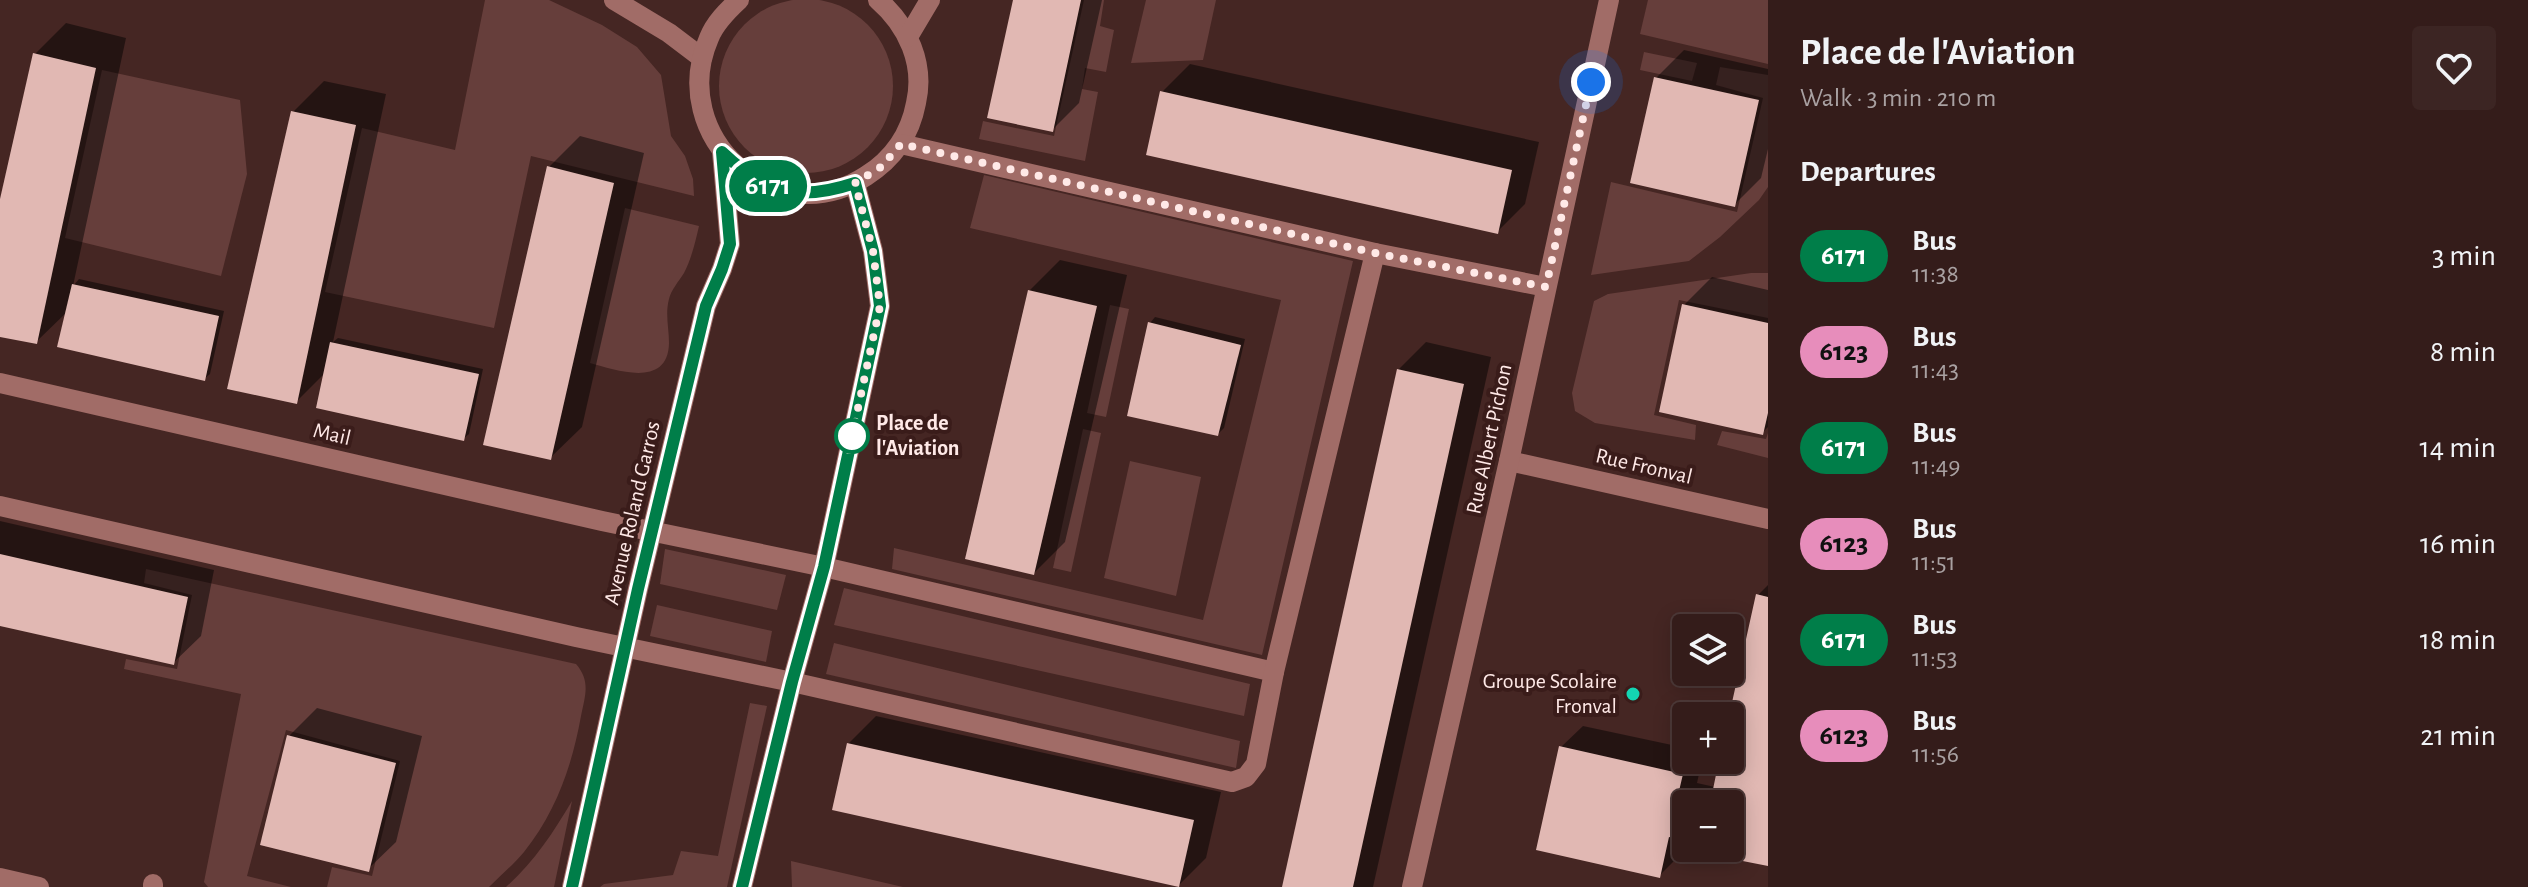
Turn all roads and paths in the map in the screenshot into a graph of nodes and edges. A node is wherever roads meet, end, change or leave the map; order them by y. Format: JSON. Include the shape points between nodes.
{"nodes":[{"id":1,"x":614,"y":0,"type":"edge"},
{"id":2,"x":739,"y":0,"type":"edge"},
{"id":3,"x":878,"y":0,"type":"edge"},
{"id":4,"x":930,"y":0,"type":"edge"},
{"id":5,"x":1609,"y":0,"type":"edge"},
{"id":6,"x":908,"y":37,"type":"junction"},
{"id":7,"x":702,"y":58,"type":"junction"},
{"id":8,"x":901,"y":144,"type":"junction"},
{"id":9,"x":722,"y":152,"type":"junction"},
{"id":10,"x":855,"y":183,"type":"junction"},
{"id":11,"x":1375,"y":253,"type":"junction"},
{"id":12,"x":1546,"y":287,"type":"junction"},
{"id":13,"x":0,"y":383,"type":"edge"},
{"id":14,"x":1509,"y":461,"type":"junction"},
{"id":15,"x":0,"y":506,"type":"edge"},
{"id":16,"x":1768,"y":519,"type":"edge"},
{"id":17,"x":653,"y":531,"type":"junction"},
{"id":18,"x":824,"y":567,"type":"junction"},
{"id":19,"x":625,"y":647,"type":"junction"},
{"id":20,"x":1274,"y":672,"type":"junction"},
{"id":21,"x":792,"y":682,"type":"junction"},
{"id":22,"x":0,"y":878,"type":"edge"},
{"id":23,"x":39,"y":887,"type":"edge"},
{"id":24,"x":572,"y":887,"type":"edge"},
{"id":25,"x":742,"y":887,"type":"edge"},
{"id":26,"x":1412,"y":887,"type":"edge"}],
"edges":[{"from":1,"to":7,"type":"street"},
{"from":2,"to":7,"type":"street","via":[[710,35]]},
{"from":3,"to":6,"type":"street"},
{"from":4,"to":6,"type":"street"},
{"from":5,"to":12,"type":"street","name":"Rue Albert Pichon"},
{"from":6,"to":8,"type":"street","via":[[919,92]]},
{"from":7,"to":9,"type":"street","via":[[704,118]]},
{"from":8,"to":10,"type":"street","via":[[881,167]]},
{"from":8,"to":11,"type":"street"},
{"from":9,"to":10,"type":"street","via":[[744,173],[798,194]]},
{"from":9,"to":17,"type":"street","name":"Avenue Roland Garros","via":[[730,244],[706,306]]},
{"from":10,"to":18,"type":"street","via":[[873,251],[880,306]]},
{"from":11,"to":12,"type":"street"},
{"from":11,"to":20,"type":"street"},
{"from":12,"to":14,"type":"street","name":"Rue Albert Pichon"},
{"from":13,"to":17,"type":"street","name":"Mail"},
{"from":14,"to":16,"type":"street","name":"Rue Fronval"},
{"from":14,"to":26,"type":"street","name":"Rue Albert Pichon"},
{"from":15,"to":19,"type":"street"},
{"from":17,"to":18,"type":"street","name":"Mail"},
{"from":17,"to":19,"type":"street","name":"Avenue Roland Garros"},
{"from":18,"to":20,"type":"street","name":"Mail"},
{"from":18,"to":21,"type":"street"},
{"from":19,"to":21,"type":"street"},
{"from":19,"to":24,"type":"street","name":"Avenue Roland Garros"},
{"from":20,"to":21,"type":"street","via":[[1256,764],[1246,777],[1232,782]]},
{"from":21,"to":25,"type":"street"},
{"from":22,"to":23,"type":"street"}]}
